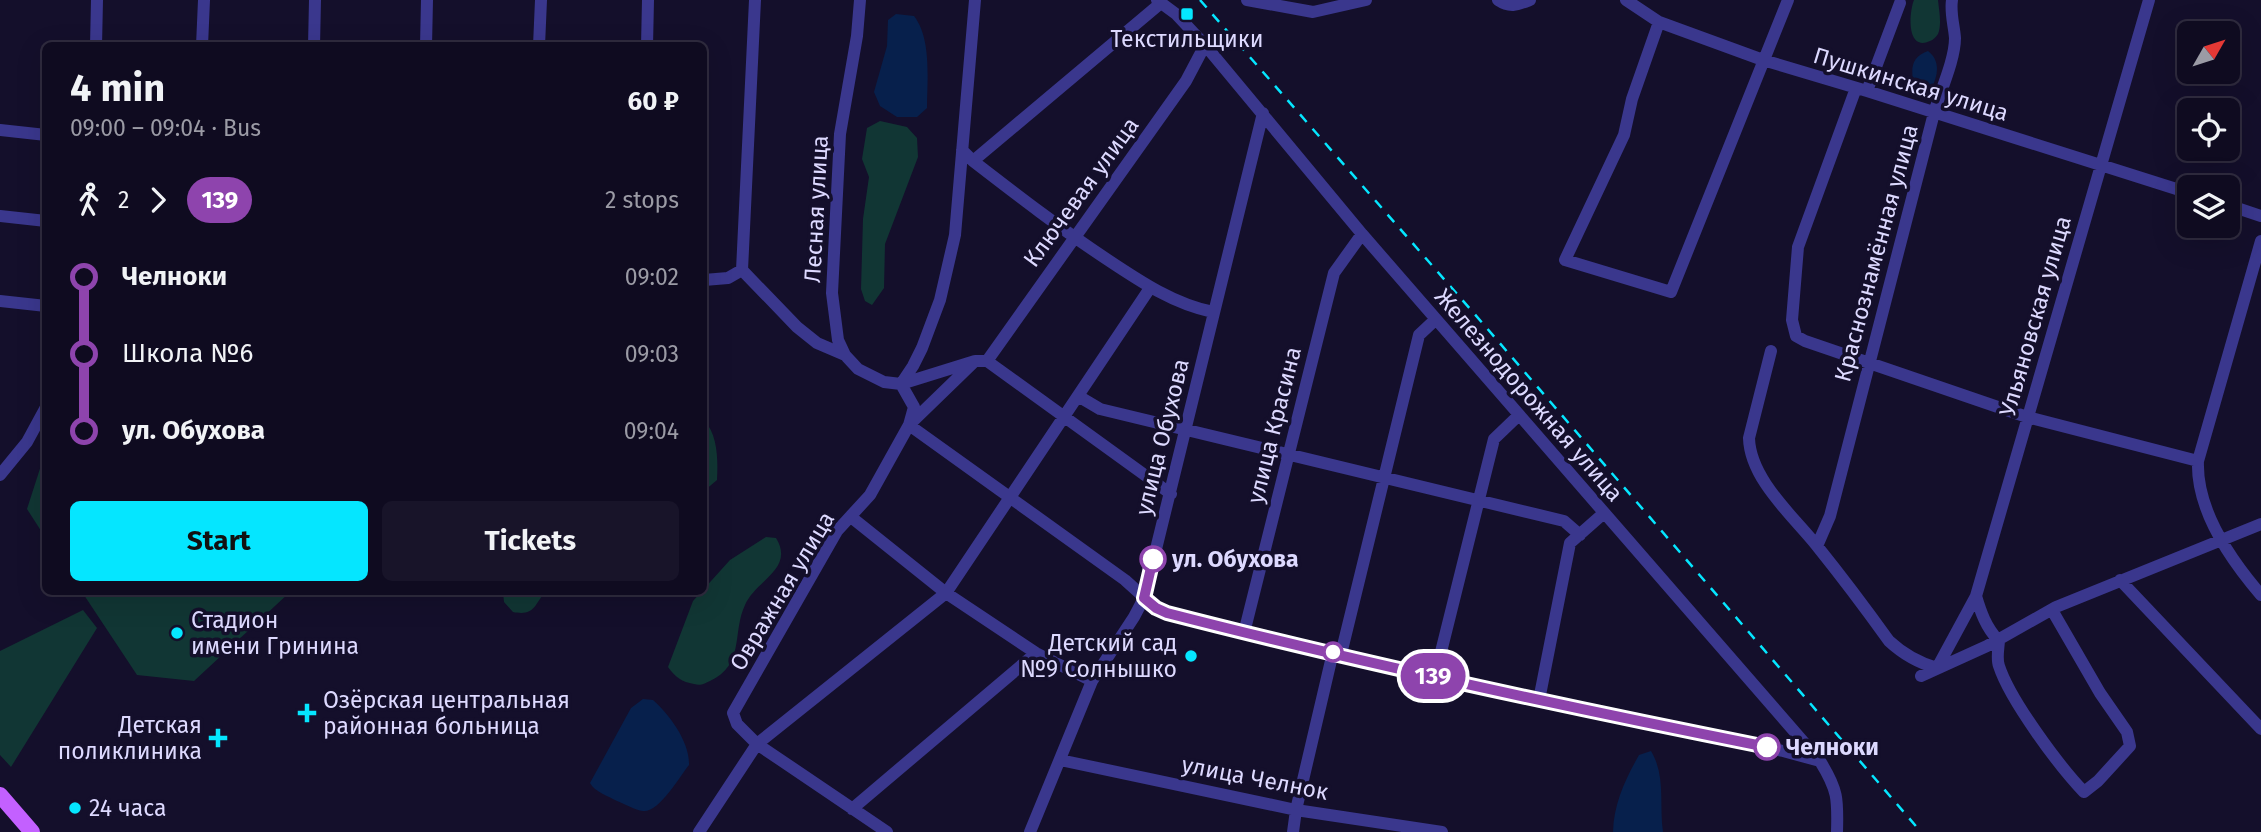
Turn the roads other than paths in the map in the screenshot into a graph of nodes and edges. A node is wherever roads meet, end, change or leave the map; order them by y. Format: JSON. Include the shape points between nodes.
{"nodes":[{"id":1,"x":97,"y":0,"type":"edge"},
{"id":2,"x":204,"y":0,"type":"edge"},
{"id":3,"x":315,"y":0,"type":"edge"},
{"id":4,"x":428,"y":0,"type":"edge"},
{"id":5,"x":541,"y":0,"type":"edge"},
{"id":6,"x":648,"y":0,"type":"edge"},
{"id":7,"x":755,"y":0,"type":"edge"},
{"id":8,"x":860,"y":0,"type":"edge"},
{"id":9,"x":975,"y":0,"type":"edge"},
{"id":10,"x":1247,"y":0,"type":"edge"},
{"id":11,"x":1366,"y":0,"type":"edge"},
{"id":12,"x":1498,"y":0,"type":"edge"},
{"id":13,"x":1530,"y":0,"type":"edge"},
{"id":14,"x":1626,"y":0,"type":"edge"},
{"id":15,"x":1788,"y":0,"type":"edge"},
{"id":16,"x":1952,"y":0,"type":"edge"},
{"id":17,"x":2149,"y":0,"type":"edge"},
{"id":18,"x":1159,"y":1,"type":"edge"},
{"id":19,"x":1262,"y":1,"type":"edge"},
{"id":20,"x":1900,"y":4,"type":"dead end"},
{"id":21,"x":1659,"y":22,"type":"junction"},
{"id":22,"x":96,"y":42,"type":"edge"},
{"id":23,"x":202,"y":42,"type":"edge"},
{"id":24,"x":314,"y":42,"type":"edge"},
{"id":25,"x":426,"y":42,"type":"edge"},
{"id":26,"x":539,"y":42,"type":"edge"},
{"id":27,"x":647,"y":42,"type":"edge"},
{"id":28,"x":1205,"y":45,"type":"junction"},
{"id":29,"x":1763,"y":60,"type":"junction"},
{"id":30,"x":1862,"y":89,"type":"junction"},
{"id":31,"x":1263,"y":113,"type":"junction"},
{"id":32,"x":1934,"y":113,"type":"junction"},
{"id":33,"x":0,"y":130,"type":"edge"},
{"id":34,"x":42,"y":135,"type":"edge"},
{"id":35,"x":962,"y":150,"type":"junction"},
{"id":36,"x":973,"y":161,"type":"junction"},
{"id":37,"x":2100,"y":165,"type":"junction"},
{"id":38,"x":2177,"y":189,"type":"edge"},
{"id":39,"x":2240,"y":209,"type":"edge"},
{"id":40,"x":0,"y":216,"type":"edge"},
{"id":41,"x":2261,"y":216,"type":"edge"},
{"id":42,"x":42,"y":220,"type":"edge"},
{"id":43,"x":1362,"y":234,"type":"junction"},
{"id":44,"x":1074,"y":237,"type":"junction"},
{"id":45,"x":2261,"y":241,"type":"edge"},
{"id":46,"x":742,"y":270,"type":"junction"},
{"id":47,"x":707,"y":281,"type":"edge"},
{"id":48,"x":1150,"y":288,"type":"junction"},
{"id":49,"x":0,"y":301,"type":"edge"},
{"id":50,"x":42,"y":306,"type":"edge"},
{"id":51,"x":1213,"y":312,"type":"junction"},
{"id":52,"x":1435,"y":320,"type":"junction"},
{"id":53,"x":1771,"y":351,"type":"dead end"},
{"id":54,"x":845,"y":355,"type":"junction"},
{"id":55,"x":981,"y":361,"type":"junction"},
{"id":56,"x":1868,"y":361,"type":"junction"},
{"id":57,"x":901,"y":384,"type":"junction"},
{"id":58,"x":1079,"y":396,"type":"junction"},
{"id":59,"x":42,"y":414,"type":"edge"},
{"id":60,"x":1519,"y":415,"type":"junction"},
{"id":61,"x":2027,"y":416,"type":"junction"},
{"id":62,"x":1064,"y":417,"type":"junction"},
{"id":63,"x":909,"y":425,"type":"junction"},
{"id":64,"x":1186,"y":429,"type":"junction"},
{"id":65,"x":1288,"y":454,"type":"junction"},
{"id":66,"x":2199,"y":461,"type":"junction"},
{"id":67,"x":0,"y":475,"type":"edge"},
{"id":68,"x":1384,"y":477,"type":"junction"},
{"id":69,"x":1171,"y":494,"type":"junction"},
{"id":70,"x":1010,"y":498,"type":"junction"},
{"id":71,"x":1478,"y":499,"type":"junction"},
{"id":72,"x":1605,"y":513,"type":"junction"},
{"id":73,"x":850,"y":517,"type":"junction"},
{"id":74,"x":2261,"y":524,"type":"edge"},
{"id":75,"x":1580,"y":535,"type":"junction"},
{"id":76,"x":2221,"y":540,"type":"junction"},
{"id":77,"x":1817,"y":546,"type":"junction"},
{"id":78,"x":2120,"y":579,"type":"junction"},
{"id":79,"x":946,"y":593,"type":"junction"},
{"id":80,"x":2261,"y":595,"type":"edge"},
{"id":81,"x":1976,"y":596,"type":"junction"},
{"id":82,"x":1144,"y":598,"type":"junction"},
{"id":83,"x":2052,"y":610,"type":"junction"},
{"id":84,"x":1244,"y":633,"type":"junction"},
{"id":85,"x":1999,"y":639,"type":"junction"},
{"id":86,"x":1036,"y":653,"type":"junction"},
{"id":87,"x":1337,"y":653,"type":"junction"},
{"id":88,"x":1937,"y":668,"type":"junction"},
{"id":89,"x":1435,"y":676,"type":"junction"},
{"id":90,"x":1920,"y":676,"type":"dead end"},
{"id":91,"x":1091,"y":681,"type":"junction"},
{"id":92,"x":1539,"y":700,"type":"junction"},
{"id":93,"x":2261,"y":729,"type":"edge"},
{"id":94,"x":757,"y":744,"type":"junction"},
{"id":95,"x":1060,"y":761,"type":"junction"},
{"id":96,"x":1820,"y":761,"type":"junction"},
{"id":97,"x":0,"y":795,"type":"edge"},
{"id":98,"x":852,"y":809,"type":"junction"},
{"id":99,"x":1296,"y":810,"type":"junction"},
{"id":100,"x":32,"y":832,"type":"edge"},
{"id":101,"x":699,"y":832,"type":"edge"},
{"id":102,"x":887,"y":832,"type":"edge"},
{"id":103,"x":1030,"y":832,"type":"edge"},
{"id":104,"x":1293,"y":832,"type":"edge"},
{"id":105,"x":1442,"y":832,"type":"edge"},
{"id":106,"x":1837,"y":832,"type":"edge"}],
"edges":[{"from":1,"to":22,"type":"street"},
{"from":2,"to":23,"type":"street"},
{"from":3,"to":24,"type":"street"},
{"from":4,"to":25,"type":"street"},
{"from":5,"to":26,"type":"street"},
{"from":6,"to":27,"type":"street"},
{"from":7,"to":46,"type":"street"},
{"from":8,"to":54,"type":"street","name":"Лесная улица","via":[[840,134],[832,293],[838,340]]},
{"from":9,"to":35,"type":"street"},
{"from":10,"to":19,"type":"street"},
{"from":11,"to":19,"type":"street","via":[[1313,12]]},
{"from":12,"to":13,"type":"street","via":[[1516,5]]},
{"from":14,"to":21,"type":"street","name":"Пушкинская улица"},
{"from":15,"to":29,"type":"street"},
{"from":16,"to":32,"type":"street","name":"Краснознамённая улица","via":[[1955,39]]},
{"from":17,"to":37,"type":"street","name":"Ульяновская улица"},
{"from":18,"to":28,"type":"street","name":"Железнодорожная улица"},
{"from":18,"to":36,"type":"street"},
{"from":20,"to":30,"type":"street"},
{"from":21,"to":29,"type":"street","name":"Пушкинская улица"},
{"from":21,"to":29,"type":"street","via":[[1624,135],[1565,260],[1671,292]]},
{"from":28,"to":31,"type":"street","name":"Железнодорожная улица"},
{"from":28,"to":44,"type":"street","name":"Ключевая улица","via":[[1186,81]]},
{"from":29,"to":30,"type":"street","name":"Пушкинская улица"},
{"from":30,"to":32,"type":"street","name":"Пушкинская улица"},
{"from":30,"to":56,"type":"street","via":[[1798,247],[1792,320],[1796,336],[1805,341]]},
{"from":31,"to":43,"type":"street","name":"Железнодорожная улица"},
{"from":31,"to":51,"type":"street","name":"улица Обухова"},
{"from":32,"to":37,"type":"street","name":"Пушкинская улица"},
{"from":32,"to":56,"type":"street","name":"Краснознамённая улица"},
{"from":33,"to":34,"type":"street"},
{"from":35,"to":36,"type":"street"},
{"from":35,"to":57,"type":"street","via":[[955,236],[940,300],[922,348]]},
{"from":36,"to":44,"type":"street"},
{"from":37,"to":38,"type":"street","name":"Пушкинская улица"},
{"from":37,"to":61,"type":"street","name":"Ульяновская улица"},
{"from":39,"to":41,"type":"street"},
{"from":40,"to":42,"type":"street"},
{"from":43,"to":52,"type":"street","name":"Железнодорожная улица"},
{"from":43,"to":65,"type":"street","name":"улица Красина","via":[[1334,273]]},
{"from":44,"to":48,"type":"street"},
{"from":44,"to":55,"type":"street","name":"Ключевая улица"},
{"from":45,"to":66,"type":"street"},
{"from":46,"to":47,"type":"street","via":[[728,278]]},
{"from":46,"to":54,"type":"street","via":[[797,327]]},
{"from":48,"to":51,"type":"street"},
{"from":48,"to":58,"type":"street"},
{"from":49,"to":50,"type":"street"},
{"from":51,"to":64,"type":"street","name":"улица Обухова"},
{"from":52,"to":60,"type":"street","name":"Железнодорожная улица"},
{"from":52,"to":68,"type":"street","via":[[1419,335]]},
{"from":53,"to":77,"type":"street","via":[[1749,449],[1775,497]]},
{"from":54,"to":57,"type":"street","via":[[858,369],[884,382]]},
{"from":55,"to":57,"type":"street"},
{"from":55,"to":62,"type":"street"},
{"from":55,"to":63,"type":"street","name":"Ключевая улица"},
{"from":56,"to":61,"type":"street"},
{"from":56,"to":77,"type":"street","name":"Краснознамённая улица","via":[[1830,516]]},
{"from":57,"to":63,"type":"street","via":[[914,407]]},
{"from":58,"to":62,"type":"street"},
{"from":58,"to":64,"type":"street","via":[[1100,408]]},
{"from":59,"to":67,"type":"street"},
{"from":60,"to":71,"type":"street","via":[[1494,439]]},
{"from":60,"to":72,"type":"street","name":"Железнодорожная улица"},
{"from":61,"to":66,"type":"street"},
{"from":61,"to":81,"type":"street","name":"Ульяновская улица"},
{"from":62,"to":69,"type":"street"},
{"from":62,"to":70,"type":"street"},
{"from":63,"to":70,"type":"street"},
{"from":63,"to":73,"type":"street","name":"Овражная улица","via":[[870,495]]},
{"from":64,"to":65,"type":"street"},
{"from":64,"to":69,"type":"street","name":"улица Обухова"},
{"from":65,"to":68,"type":"street"},
{"from":65,"to":84,"type":"street","name":"улица Красина"},
{"from":66,"to":76,"type":"street","via":[[2200,490]]},
{"from":68,"to":71,"type":"street"},
{"from":68,"to":87,"type":"street"},
{"from":69,"to":82,"type":"street","name":"улица Обухова"},
{"from":70,"to":79,"type":"street"},
{"from":70,"to":82,"type":"street"},
{"from":71,"to":75,"type":"street","via":[[1564,521]]},
{"from":71,"to":89,"type":"street"},
{"from":72,"to":75,"type":"street"},
{"from":72,"to":96,"type":"street","name":"Железнодорожная улица"},
{"from":73,"to":79,"type":"street"},
{"from":73,"to":94,"type":"street","name":"Овражная улица","via":[[837,531],[733,713],[737,724]]},
{"from":74,"to":76,"type":"street"},
{"from":75,"to":92,"type":"street","via":[[1570,543]]},
{"from":76,"to":78,"type":"street"},
{"from":76,"to":80,"type":"street"},
{"from":77,"to":88,"type":"street","via":[[1889,641]]},
{"from":78,"to":83,"type":"street"},
{"from":78,"to":93,"type":"street"},
{"from":79,"to":86,"type":"street"},
{"from":79,"to":94,"type":"street"},
{"from":81,"to":85,"type":"street","via":[[1981,615]]},
{"from":81,"to":88,"type":"street","name":"Ульяновская улица"},
{"from":82,"to":84,"type":"street","via":[[1167,613]]},
{"from":82,"to":91,"type":"street","name":"улица Обухова"},
{"from":83,"to":85,"type":"street"},
{"from":83,"to":85,"type":"street","via":[[2127,732],[2130,746],[2084,792],[2018,704],[1998,664]]},
{"from":84,"to":87,"type":"street"},
{"from":85,"to":88,"type":"street"},
{"from":86,"to":91,"type":"street"},
{"from":86,"to":98,"type":"street"},
{"from":87,"to":89,"type":"street"},
{"from":87,"to":99,"type":"street"},
{"from":88,"to":90,"type":"street"},
{"from":89,"to":92,"type":"street"},
{"from":91,"to":95,"type":"street","name":"улица Обухова"},
{"from":92,"to":96,"type":"street"},
{"from":94,"to":98,"type":"street"},
{"from":94,"to":101,"type":"street"},
{"from":95,"to":99,"type":"street","name":"улица Челнок"},
{"from":95,"to":103,"type":"street","name":"улица Обухова"},
{"from":96,"to":106,"type":"street","name":"Железнодорожная улица","via":[[1838,797]]},
{"from":97,"to":100,"type":"main road"},
{"from":98,"to":102,"type":"street"},
{"from":99,"to":104,"type":"street"},
{"from":99,"to":105,"type":"street","name":"улица Челнок"}]}
